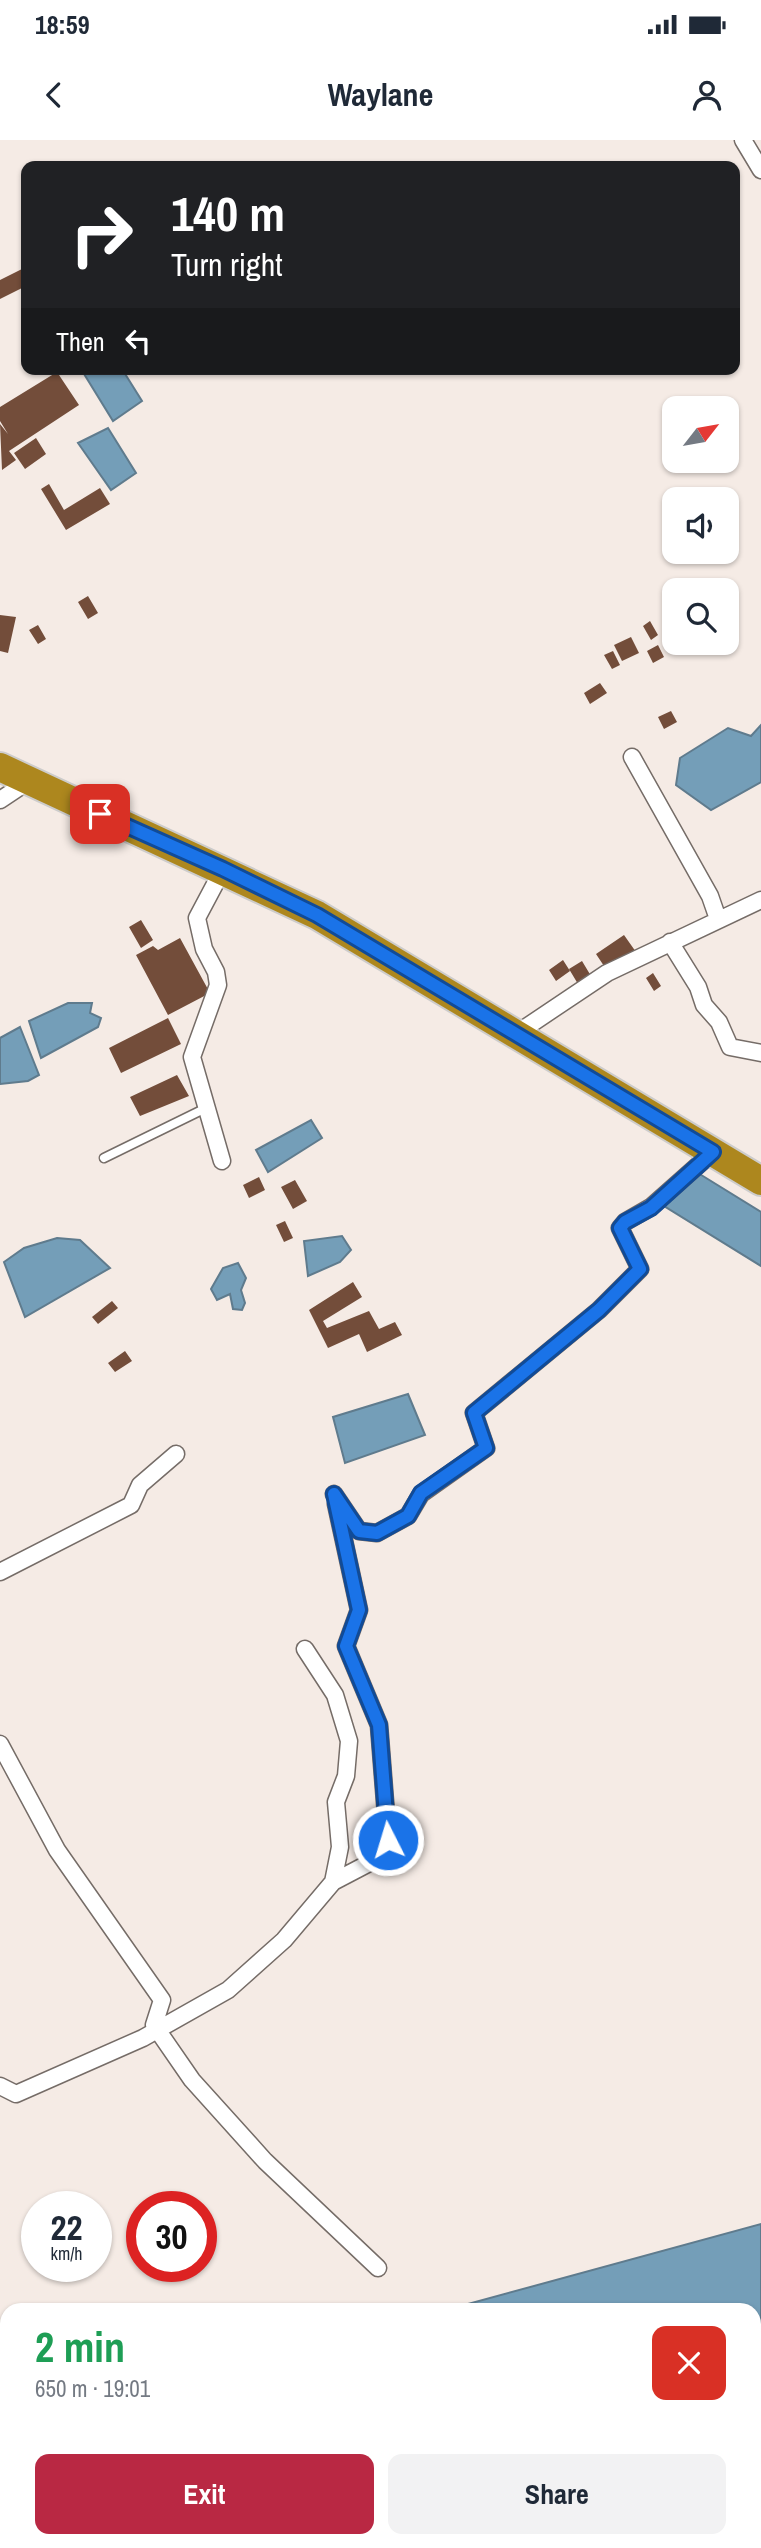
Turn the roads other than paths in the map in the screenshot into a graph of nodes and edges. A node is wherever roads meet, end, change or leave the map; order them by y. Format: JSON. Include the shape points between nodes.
{"nodes":[{"id":1,"x":743,"y":140,"type":"edge"},
{"id":2,"x":761,"y":170,"type":"edge"},
{"id":3,"x":632,"y":757,"type":"dead end"},
{"id":4,"x":0,"y":767,"type":"edge"},
{"id":5,"x":27,"y":782,"type":"junction"},
{"id":6,"x":0,"y":800,"type":"edge"},
{"id":7,"x":223,"y":869,"type":"junction"},
{"id":8,"x":761,"y":900,"type":"edge"},
{"id":9,"x":718,"y":919,"type":"junction"},
{"id":10,"x":670,"y":942,"type":"junction"},
{"id":11,"x":516,"y":1034,"type":"junction"},
{"id":12,"x":761,"y":1053,"type":"edge"},
{"id":13,"x":206,"y":1108,"type":"junction"},
{"id":14,"x":713,"y":1152,"type":"junction"},
{"id":15,"x":104,"y":1158,"type":"dead end"},
{"id":16,"x":222,"y":1161,"type":"dead end"},
{"id":17,"x":761,"y":1181,"type":"edge"},
{"id":18,"x":176,"y":1454,"type":"dead end"},
{"id":19,"x":0,"y":1572,"type":"edge"},
{"id":20,"x":305,"y":1649,"type":"dead end"},
{"id":21,"x":0,"y":1744,"type":"edge"},
{"id":22,"x":333,"y":1882,"type":"junction"},
{"id":23,"x":158,"y":2031,"type":"junction"},
{"id":24,"x":0,"y":2086,"type":"edge"},
{"id":25,"x":377,"y":2268,"type":"dead end"}],
"edges":[{"from":1,"to":2,"type":"street"},
{"from":3,"to":9,"type":"street","via":[[710,896]]},
{"from":4,"to":5,"type":"highway"},
{"from":5,"to":6,"type":"street"},
{"from":5,"to":7,"type":"highway"},
{"from":7,"to":11,"type":"highway","via":[[317,915]]},
{"from":7,"to":13,"type":"street","via":[[197,918],[218,985],[192,1057]]},
{"from":8,"to":9,"type":"street"},
{"from":9,"to":10,"type":"street"},
{"from":10,"to":11,"type":"street","via":[[607,972]]},
{"from":10,"to":12,"type":"street","via":[[730,1047]]},
{"from":11,"to":14,"type":"highway"},
{"from":13,"to":15,"type":"lane"},
{"from":13,"to":16,"type":"street"},
{"from":14,"to":17,"type":"highway"},
{"from":14,"to":22,"type":"street","via":[[651,1208],[620,1228],[640,1269],[599,1310],[474,1413],[486,1448],[421,1493],[408,1516],[377,1533],[359,1531],[334,1494],[359,1610],[346,1646],[379,1725],[388,1840],[375,1860]]},
{"from":18,"to":19,"type":"street","via":[[140,1485],[131,1505]]},
{"from":20,"to":22,"type":"street","via":[[335,1696],[349,1741],[346,1776],[336,1802],[340,1847]]},
{"from":21,"to":23,"type":"street","via":[[57,1850],[162,2000],[154,2025]]},
{"from":22,"to":23,"type":"street","via":[[284,1940],[228,1990]]},
{"from":23,"to":24,"type":"street","via":[[16,2094]]},
{"from":23,"to":25,"type":"street","via":[[192,2080],[265,2161]]}]}
